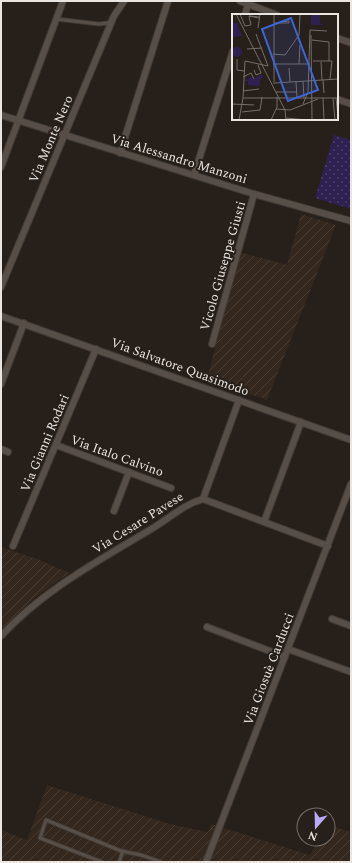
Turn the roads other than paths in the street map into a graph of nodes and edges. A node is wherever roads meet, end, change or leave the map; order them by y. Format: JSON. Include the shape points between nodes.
{"nodes":[{"id":1,"x":63,"y":1,"type":"edge"},
{"id":2,"x":124,"y":1,"type":"edge"},
{"id":3,"x":168,"y":1,"type":"edge"},
{"id":4,"x":240,"y":1,"type":"edge"},
{"id":5,"x":248,"y":4,"type":"junction"},
{"id":6,"x":245,"y":14,"type":"edge"},
{"id":7,"x":274,"y":14,"type":"edge"},
{"id":8,"x":114,"y":16,"type":"junction"},
{"id":9,"x":56,"y":19,"type":"junction"},
{"id":10,"x":338,"y":38,"type":"edge"},
{"id":11,"x":351,"y":43,"type":"edge"},
{"id":12,"x":231,"y":62,"type":"edge"},
{"id":13,"x":338,"y":99,"type":"edge"},
{"id":14,"x":351,"y":104,"type":"edge"},
{"id":15,"x":1,"y":115,"type":"edge"},
{"id":16,"x":18,"y":121,"type":"junction"},
{"id":17,"x":64,"y":136,"type":"junction"},
{"id":18,"x":120,"y":153,"type":"junction"},
{"id":19,"x":1,"y":167,"type":"edge"},
{"id":20,"x":194,"y":175,"type":"junction"},
{"id":21,"x":254,"y":194,"type":"junction"},
{"id":22,"x":351,"y":221,"type":"edge"},
{"id":23,"x":1,"y":287,"type":"edge"},
{"id":24,"x":1,"y":316,"type":"edge"},
{"id":25,"x":24,"y":323,"type":"junction"},
{"id":26,"x":212,"y":344,"type":"dead end"},
{"id":27,"x":96,"y":349,"type":"junction"},
{"id":28,"x":1,"y":384,"type":"edge"},
{"id":29,"x":239,"y":400,"type":"junction"},
{"id":30,"x":301,"y":422,"type":"junction"},
{"id":31,"x":351,"y":440,"type":"edge"},
{"id":32,"x":56,"y":445,"type":"junction"},
{"id":33,"x":1,"y":449,"type":"edge"},
{"id":34,"x":8,"y":452,"type":"dead end"},
{"id":35,"x":129,"y":472,"type":"junction"},
{"id":36,"x":351,"y":484,"type":"edge"},
{"id":37,"x":171,"y":488,"type":"dead end"},
{"id":38,"x":203,"y":499,"type":"junction"},
{"id":39,"x":114,"y":511,"type":"dead end"},
{"id":40,"x":264,"y":522,"type":"junction"},
{"id":41,"x":13,"y":546,"type":"dead end"},
{"id":42,"x":328,"y":546,"type":"junction"},
{"id":43,"x":332,"y":619,"type":"dead end"},
{"id":44,"x":351,"y":626,"type":"edge"},
{"id":45,"x":207,"y":627,"type":"dead end"},
{"id":46,"x":1,"y":636,"type":"edge"},
{"id":47,"x":288,"y":648,"type":"junction"},
{"id":48,"x":285,"y":657,"type":"junction"},
{"id":49,"x":351,"y":672,"type":"edge"},
{"id":50,"x":123,"y":851,"type":"junction"},
{"id":51,"x":102,"y":862,"type":"edge"},
{"id":52,"x":119,"y":862,"type":"edge"},
{"id":53,"x":161,"y":862,"type":"edge"},
{"id":54,"x":206,"y":862,"type":"edge"}],
"edges":[{"from":1,"to":9,"type":"street"},
{"from":2,"to":8,"type":"street","name":"Via Monte Nero"},
{"from":3,"to":18,"type":"street"},
{"from":4,"to":5,"type":"street"},
{"from":5,"to":6,"type":"street"},
{"from":5,"to":7,"type":"street"},
{"from":8,"to":9,"type":"lane","via":[[108,23],[99,24]]},
{"from":8,"to":17,"type":"street","name":"Via Monte Nero"},
{"from":9,"to":16,"type":"street"},
{"from":10,"to":11,"type":"street"},
{"from":12,"to":20,"type":"street"},
{"from":13,"to":14,"type":"street"},
{"from":15,"to":16,"type":"street","name":"Via Alessandro Manzoni"},
{"from":16,"to":17,"type":"street","name":"Via Alessandro Manzoni"},
{"from":16,"to":19,"type":"street"},
{"from":17,"to":18,"type":"street","name":"Via Alessandro Manzoni"},
{"from":17,"to":23,"type":"street","name":"Via Monte Nero"},
{"from":18,"to":20,"type":"street","name":"Via Alessandro Manzoni"},
{"from":20,"to":21,"type":"street","name":"Via Alessandro Manzoni"},
{"from":21,"to":22,"type":"street","name":"Via Alessandro Manzoni"},
{"from":21,"to":26,"type":"street","name":"Vicolo Giuseppe Giusti"},
{"from":24,"to":25,"type":"street","name":"Via Salvatore Quasimodo"},
{"from":25,"to":27,"type":"street","name":"Via Salvatore Quasimodo"},
{"from":25,"to":28,"type":"street"},
{"from":27,"to":29,"type":"street","name":"Via Salvatore Quasimodo"},
{"from":27,"to":32,"type":"street","name":"Via Gianni Rodari"},
{"from":29,"to":30,"type":"street","name":"Via Salvatore Quasimodo"},
{"from":29,"to":38,"type":"street"},
{"from":30,"to":31,"type":"street","name":"Via Salvatore Quasimodo"},
{"from":30,"to":40,"type":"street"},
{"from":32,"to":35,"type":"street","name":"Via Italo Calvino"},
{"from":32,"to":41,"type":"street","name":"Via Gianni Rodari"},
{"from":33,"to":34,"type":"street"},
{"from":35,"to":37,"type":"street","name":"Via Italo Calvino"},
{"from":35,"to":39,"type":"street"},
{"from":36,"to":42,"type":"street","name":"Via Giosuè Carducci"},
{"from":38,"to":40,"type":"street","name":"Via Cesare Pavese"},
{"from":38,"to":46,"type":"street","name":"Via Cesare Pavese","via":[[191,502],[71,577],[40,600]]},
{"from":40,"to":42,"type":"street","name":"Via Cesare Pavese"},
{"from":42,"to":47,"type":"street","name":"Via Giosuè Carducci"},
{"from":43,"to":44,"type":"street"},
{"from":45,"to":48,"type":"street"},
{"from":47,"to":48,"type":"street","name":"Via Giosuè Carducci"},
{"from":47,"to":49,"type":"street"},
{"from":48,"to":54,"type":"street","name":"Via Giosuè Carducci"},
{"from":50,"to":51,"type":"lane","via":[[46,820],[40,838]]},
{"from":50,"to":52,"type":"lane"},
{"from":50,"to":53,"type":"lane"}]}
